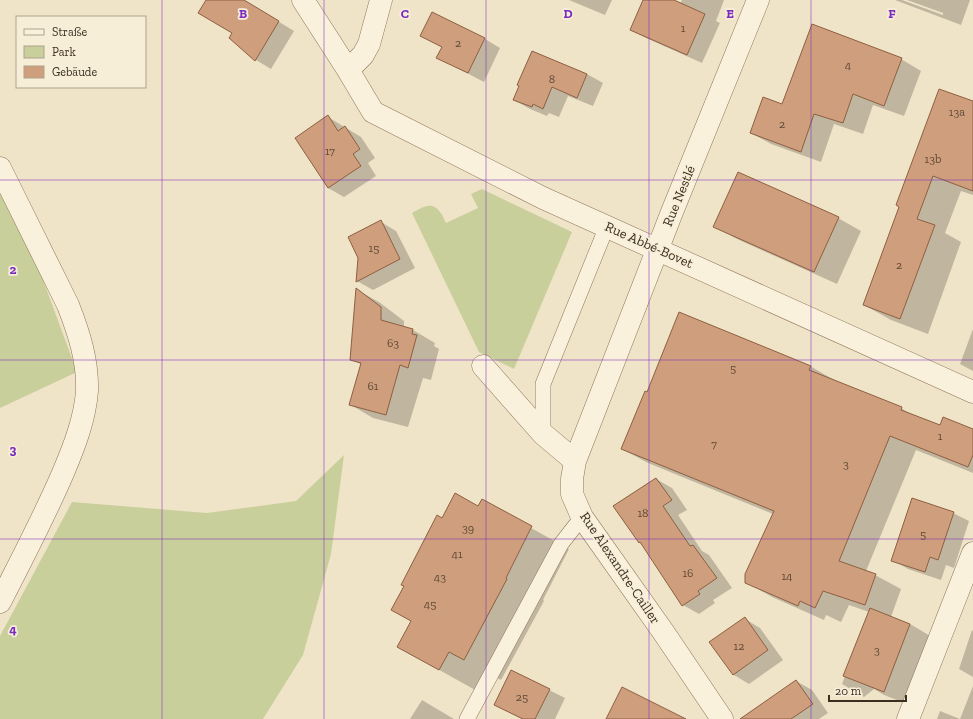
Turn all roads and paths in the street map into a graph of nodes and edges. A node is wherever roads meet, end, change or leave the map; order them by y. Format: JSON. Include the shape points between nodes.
{"nodes":[{"id":1,"x":303,"y":0,"type":"edge"},
{"id":2,"x":381,"y":0,"type":"edge"},
{"id":3,"x":758,"y":0,"type":"edge"},
{"id":4,"x":348,"y":70,"type":"junction"},
{"id":5,"x":0,"y":168,"type":"edge"},
{"id":6,"x":607,"y":226,"type":"junction"},
{"id":7,"x":658,"y":249,"type":"junction"},
{"id":8,"x":483,"y":366,"type":"dead end"},
{"id":9,"x":973,"y":392,"type":"edge"},
{"id":10,"x":543,"y":434,"type":"junction"},
{"id":11,"x":575,"y":461,"type":"junction"},
{"id":12,"x":582,"y":517,"type":"junction"},
{"id":13,"x":973,"y":552,"type":"edge"},
{"id":14,"x":0,"y":602,"type":"edge"},
{"id":15,"x":467,"y":719,"type":"edge"},
{"id":16,"x":722,"y":719,"type":"edge"},
{"id":17,"x":908,"y":719,"type":"edge"}],
"edges":[{"from":1,"to":4,"type":"street","name":"Rue Abbé-Bovet"},
{"from":2,"to":4,"type":"street","via":[[370,44]]},
{"from":3,"to":7,"type":"street","name":"Rue Nestlé"},
{"from":4,"to":6,"type":"street","name":"Rue Abbé-Bovet","via":[[373,112],[543,198]]},
{"from":5,"to":14,"type":"street","via":[[68,305],[83,348],[87,391],[83,417],[72,452],[49,506]]},
{"from":6,"to":7,"type":"street","name":"Rue Abbé-Bovet"},
{"from":6,"to":10,"type":"lane","via":[[543,384]]},
{"from":7,"to":9,"type":"street","name":"Rue Abbé-Bovet"},
{"from":7,"to":11,"type":"street","name":"Rue Nestlé"},
{"from":8,"to":10,"type":"street"},
{"from":10,"to":11,"type":"street"},
{"from":11,"to":12,"type":"street","name":"Rue Alexandre-Cailler","via":[[572,494]]},
{"from":12,"to":15,"type":"lane","via":[[561,544]]},
{"from":12,"to":16,"type":"street","name":"Rue Alexandre-Cailler"},
{"from":13,"to":17,"type":"street"}]}
